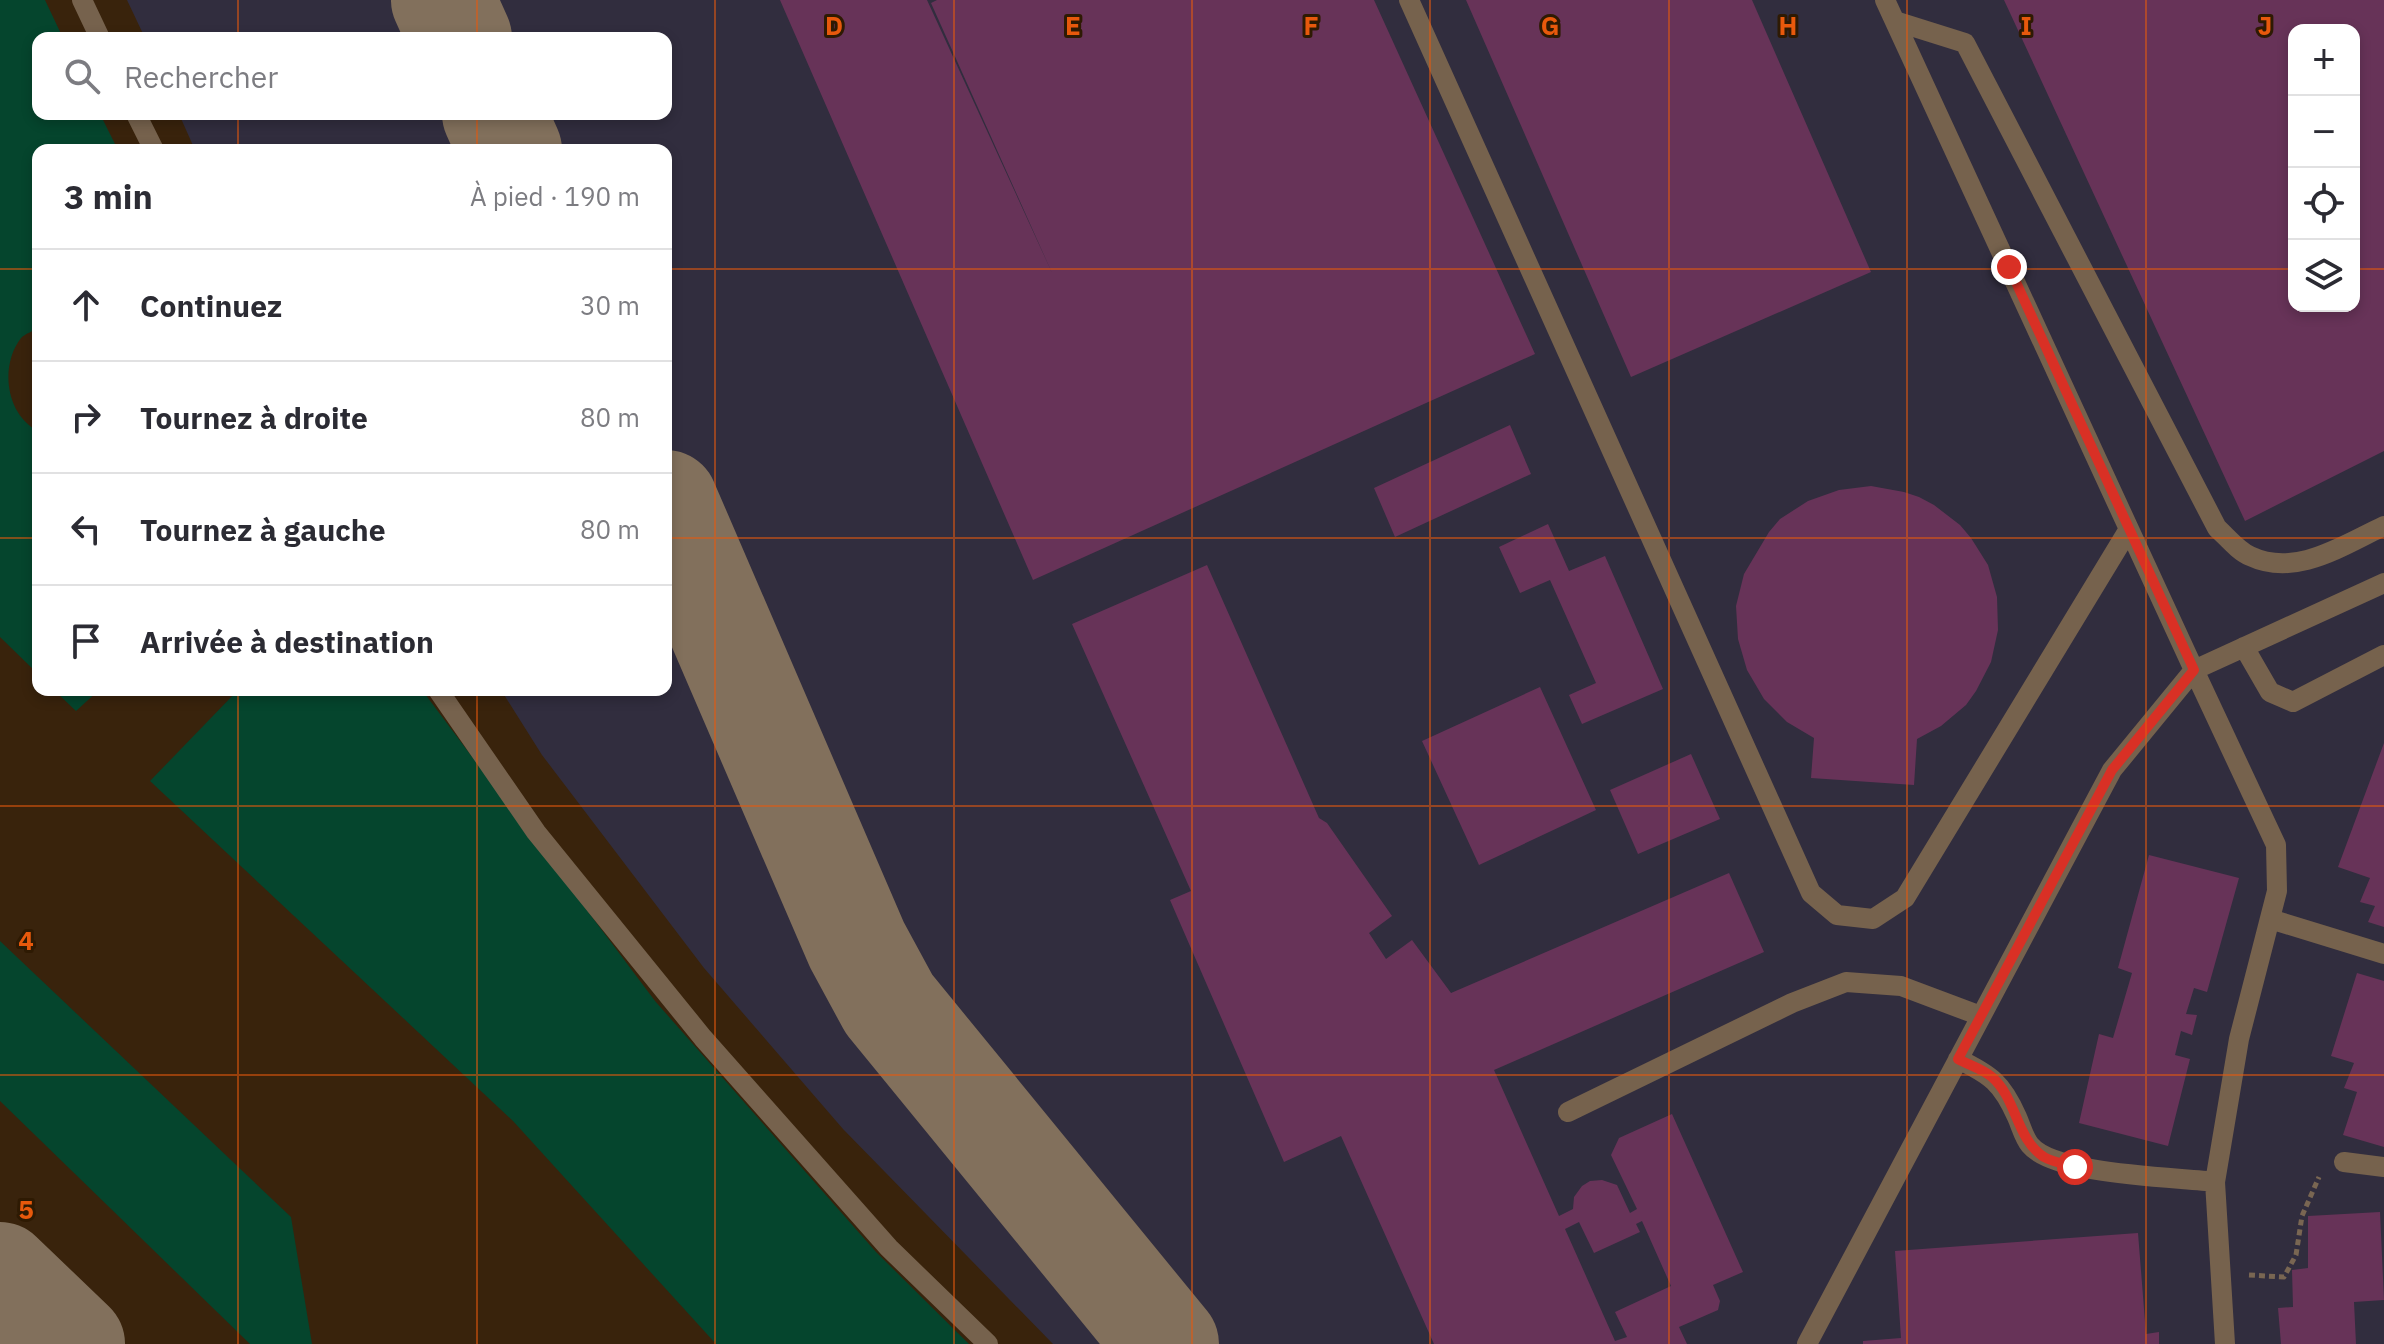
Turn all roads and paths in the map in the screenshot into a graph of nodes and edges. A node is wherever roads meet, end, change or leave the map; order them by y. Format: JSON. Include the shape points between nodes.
{"nodes":[{"id":1,"x":82,"y":0,"type":"edge"},
{"id":2,"x":1409,"y":0,"type":"edge"},
{"id":3,"x":1885,"y":0,"type":"edge"},
{"id":4,"x":1895,"y":21,"type":"junction"},
{"id":5,"x":97,"y":32,"type":"edge"},
{"id":6,"x":139,"y":120,"type":"edge"},
{"id":7,"x":151,"y":144,"type":"edge"},
{"id":8,"x":2384,"y":526,"type":"edge"},
{"id":9,"x":2129,"y":529,"type":"junction"},
{"id":10,"x":2384,"y":583,"type":"edge"},
{"id":11,"x":2244,"y":647,"type":"junction"},
{"id":12,"x":2384,"y":655,"type":"edge"},
{"id":13,"x":2194,"y":670,"type":"junction"},
{"id":14,"x":442,"y":696,"type":"edge"},
{"id":15,"x":2270,"y":919,"type":"junction"},
{"id":16,"x":2384,"y":954,"type":"edge"},
{"id":17,"x":1981,"y":1016,"type":"junction"},
{"id":18,"x":1958,"y":1059,"type":"junction"},
{"id":19,"x":1568,"y":1112,"type":"dead end"},
{"id":20,"x":2344,"y":1162,"type":"joint"},
{"id":21,"x":2384,"y":1167,"type":"edge"},
{"id":22,"x":2215,"y":1182,"type":"junction"},
{"id":23,"x":2221,"y":1271,"type":"junction"},
{"id":24,"x":988,"y":1344,"type":"edge"},
{"id":25,"x":1807,"y":1344,"type":"edge"},
{"id":26,"x":2225,"y":1344,"type":"edge"}],
"edges":[{"from":1,"to":5,"type":"lane"},
{"from":2,"to":9,"type":"lane","via":[[1811,893],[1837,915],[1873,919],[1905,898]]},
{"from":3,"to":4,"type":"lane"},
{"from":4,"to":8,"type":"lane","via":[[1965,43],[2217,528],[2248,556],[2276,563],[2309,561]]},
{"from":4,"to":9,"type":"lane"},
{"from":6,"to":7,"type":"lane"},
{"from":9,"to":13,"type":"lane"},
{"from":10,"to":11,"type":"lane"},
{"from":11,"to":12,"type":"lane","via":[[2270,692],[2293,702]]},
{"from":11,"to":13,"type":"lane"},
{"from":13,"to":15,"type":"lane","via":[[2276,845],[2277,891]]},
{"from":13,"to":17,"type":"lane","via":[[2112,770]]},
{"from":14,"to":24,"type":"lane","via":[[536,832],[703,1038],[889,1248]]},
{"from":15,"to":16,"type":"lane"},
{"from":15,"to":22,"type":"lane","via":[[2239,1039]]},
{"from":17,"to":18,"type":"lane"},
{"from":17,"to":19,"type":"lane","via":[[1901,986],[1846,982]]},
{"from":18,"to":22,"type":"lane","via":[[1996,1081],[2030,1145],[2046,1158],[2075,1167]]},
{"from":18,"to":25,"type":"lane"},
{"from":20,"to":21,"type":"lane"},
{"from":20,"to":23,"type":"path","via":[[2323,1168],[2284,1277]]},
{"from":22,"to":23,"type":"lane"},
{"from":23,"to":26,"type":"lane"}]}
